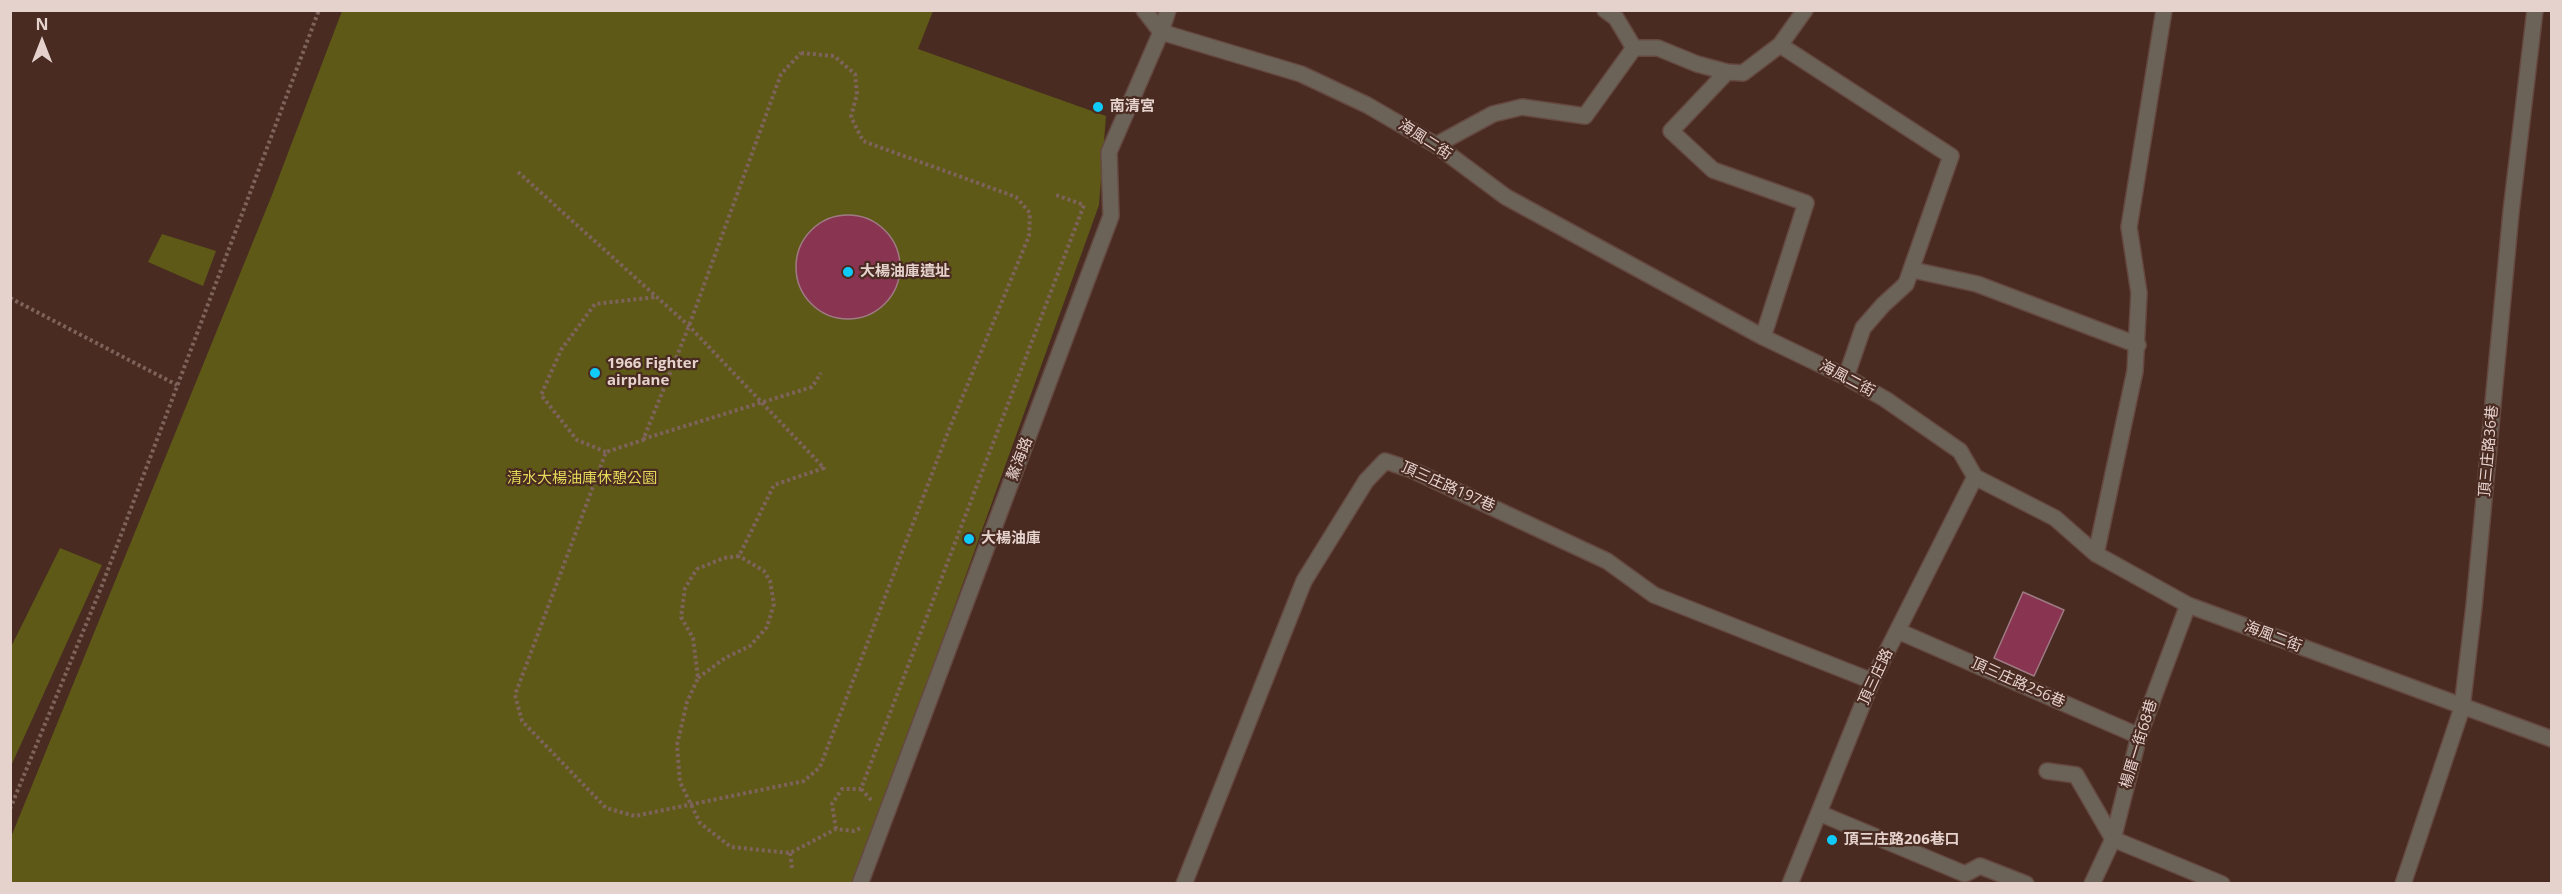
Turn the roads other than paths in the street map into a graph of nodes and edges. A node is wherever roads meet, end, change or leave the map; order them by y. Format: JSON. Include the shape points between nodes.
{"nodes":[{"id":1,"x":1144,"y":10,"type":"edge"},
{"id":2,"x":1168,"y":10,"type":"edge"},
{"id":3,"x":1605,"y":10,"type":"edge"},
{"id":4,"x":1805,"y":10,"type":"edge"},
{"id":5,"x":2164,"y":10,"type":"edge"},
{"id":6,"x":2535,"y":10,"type":"edge"},
{"id":7,"x":1161,"y":32,"type":"junction"},
{"id":8,"x":1780,"y":45,"type":"junction"},
{"id":9,"x":1634,"y":48,"type":"junction"},
{"id":10,"x":1727,"y":72,"type":"junction"},
{"id":11,"x":1436,"y":145,"type":"junction"},
{"id":12,"x":1913,"y":270,"type":"junction"},
{"id":13,"x":1763,"y":338,"type":"junction"},
{"id":14,"x":2138,"y":345,"type":"junction"},
{"id":15,"x":1846,"y":377,"type":"junction"},
{"id":16,"x":1975,"y":477,"type":"junction"},
{"id":17,"x":2096,"y":554,"type":"junction"},
{"id":18,"x":2188,"y":605,"type":"junction"},
{"id":19,"x":1898,"y":631,"type":"junction"},
{"id":20,"x":1872,"y":681,"type":"junction"},
{"id":21,"x":2462,"y":708,"type":"junction"},
{"id":22,"x":2139,"y":736,"type":"junction"},
{"id":23,"x":2552,"y":739,"type":"edge"},
{"id":24,"x":2047,"y":771,"type":"dead end"},
{"id":25,"x":1819,"y":813,"type":"junction"},
{"id":26,"x":2113,"y":839,"type":"junction"},
{"id":27,"x":860,"y":884,"type":"edge"},
{"id":28,"x":1184,"y":884,"type":"edge"},
{"id":29,"x":1790,"y":884,"type":"edge"},
{"id":30,"x":2026,"y":884,"type":"edge"},
{"id":31,"x":2092,"y":884,"type":"edge"},
{"id":32,"x":2222,"y":884,"type":"edge"},
{"id":33,"x":2403,"y":884,"type":"edge"}],
"edges":[{"from":1,"to":7,"type":"street"},
{"from":2,"to":7,"type":"street","name":"鰲海路"},
{"from":3,"to":9,"type":"street","via":[[1616,18]]},
{"from":4,"to":8,"type":"street"},
{"from":5,"to":14,"type":"street","via":[[2129,227],[2139,293]]},
{"from":6,"to":21,"type":"street","name":"頂三庄路36巷"},
{"from":7,"to":11,"type":"street","name":"海風二街","via":[[1301,74],[1368,105]]},
{"from":7,"to":27,"type":"street","name":"鰲海路","via":[[1109,152],[1111,216]]},
{"from":8,"to":10,"type":"street","via":[[1743,73]]},
{"from":8,"to":12,"type":"street","via":[[1951,156]]},
{"from":9,"to":10,"type":"street","via":[[1658,48]]},
{"from":9,"to":11,"type":"street","via":[[1585,116],[1522,107],[1493,114]]},
{"from":10,"to":13,"type":"street","via":[[1671,131],[1713,171],[1806,203]]},
{"from":11,"to":13,"type":"street","name":"海風二街","via":[[1506,197]]},
{"from":12,"to":14,"type":"street","via":[[1977,284]]},
{"from":12,"to":15,"type":"street","via":[[1906,284],[1863,328]]},
{"from":13,"to":15,"type":"street","name":"海風二街"},
{"from":14,"to":17,"type":"street"},
{"from":15,"to":16,"type":"street","name":"海風二街","via":[[1960,451]]},
{"from":16,"to":17,"type":"street","name":"海風二街","via":[[2055,518]]},
{"from":16,"to":19,"type":"street","name":"頂三庄路"},
{"from":17,"to":18,"type":"street","name":"海風二街"},
{"from":18,"to":21,"type":"street","name":"海風二街"},
{"from":18,"to":22,"type":"street","name":"楊厝一街68巷"},
{"from":19,"to":20,"type":"street","name":"頂三庄路"},
{"from":19,"to":22,"type":"street","name":"頂三庄路256巷"},
{"from":20,"to":25,"type":"street","name":"頂三庄路"},
{"from":20,"to":28,"type":"street","name":"頂三庄路197巷","via":[[1654,595],[1607,561],[1422,474],[1385,461],[1366,481],[1304,581]]},
{"from":21,"to":23,"type":"street","name":"海風二街"},
{"from":21,"to":33,"type":"street","name":"頂三庄路36巷"},
{"from":22,"to":26,"type":"street","name":"楊厝一街68巷"},
{"from":24,"to":26,"type":"street","via":[[2076,775]]},
{"from":25,"to":29,"type":"street","name":"頂三庄路"},
{"from":25,"to":30,"type":"street","via":[[1965,874],[1980,866]]},
{"from":26,"to":31,"type":"street","name":"楊厝一街68巷"},
{"from":26,"to":32,"type":"street"}]}
